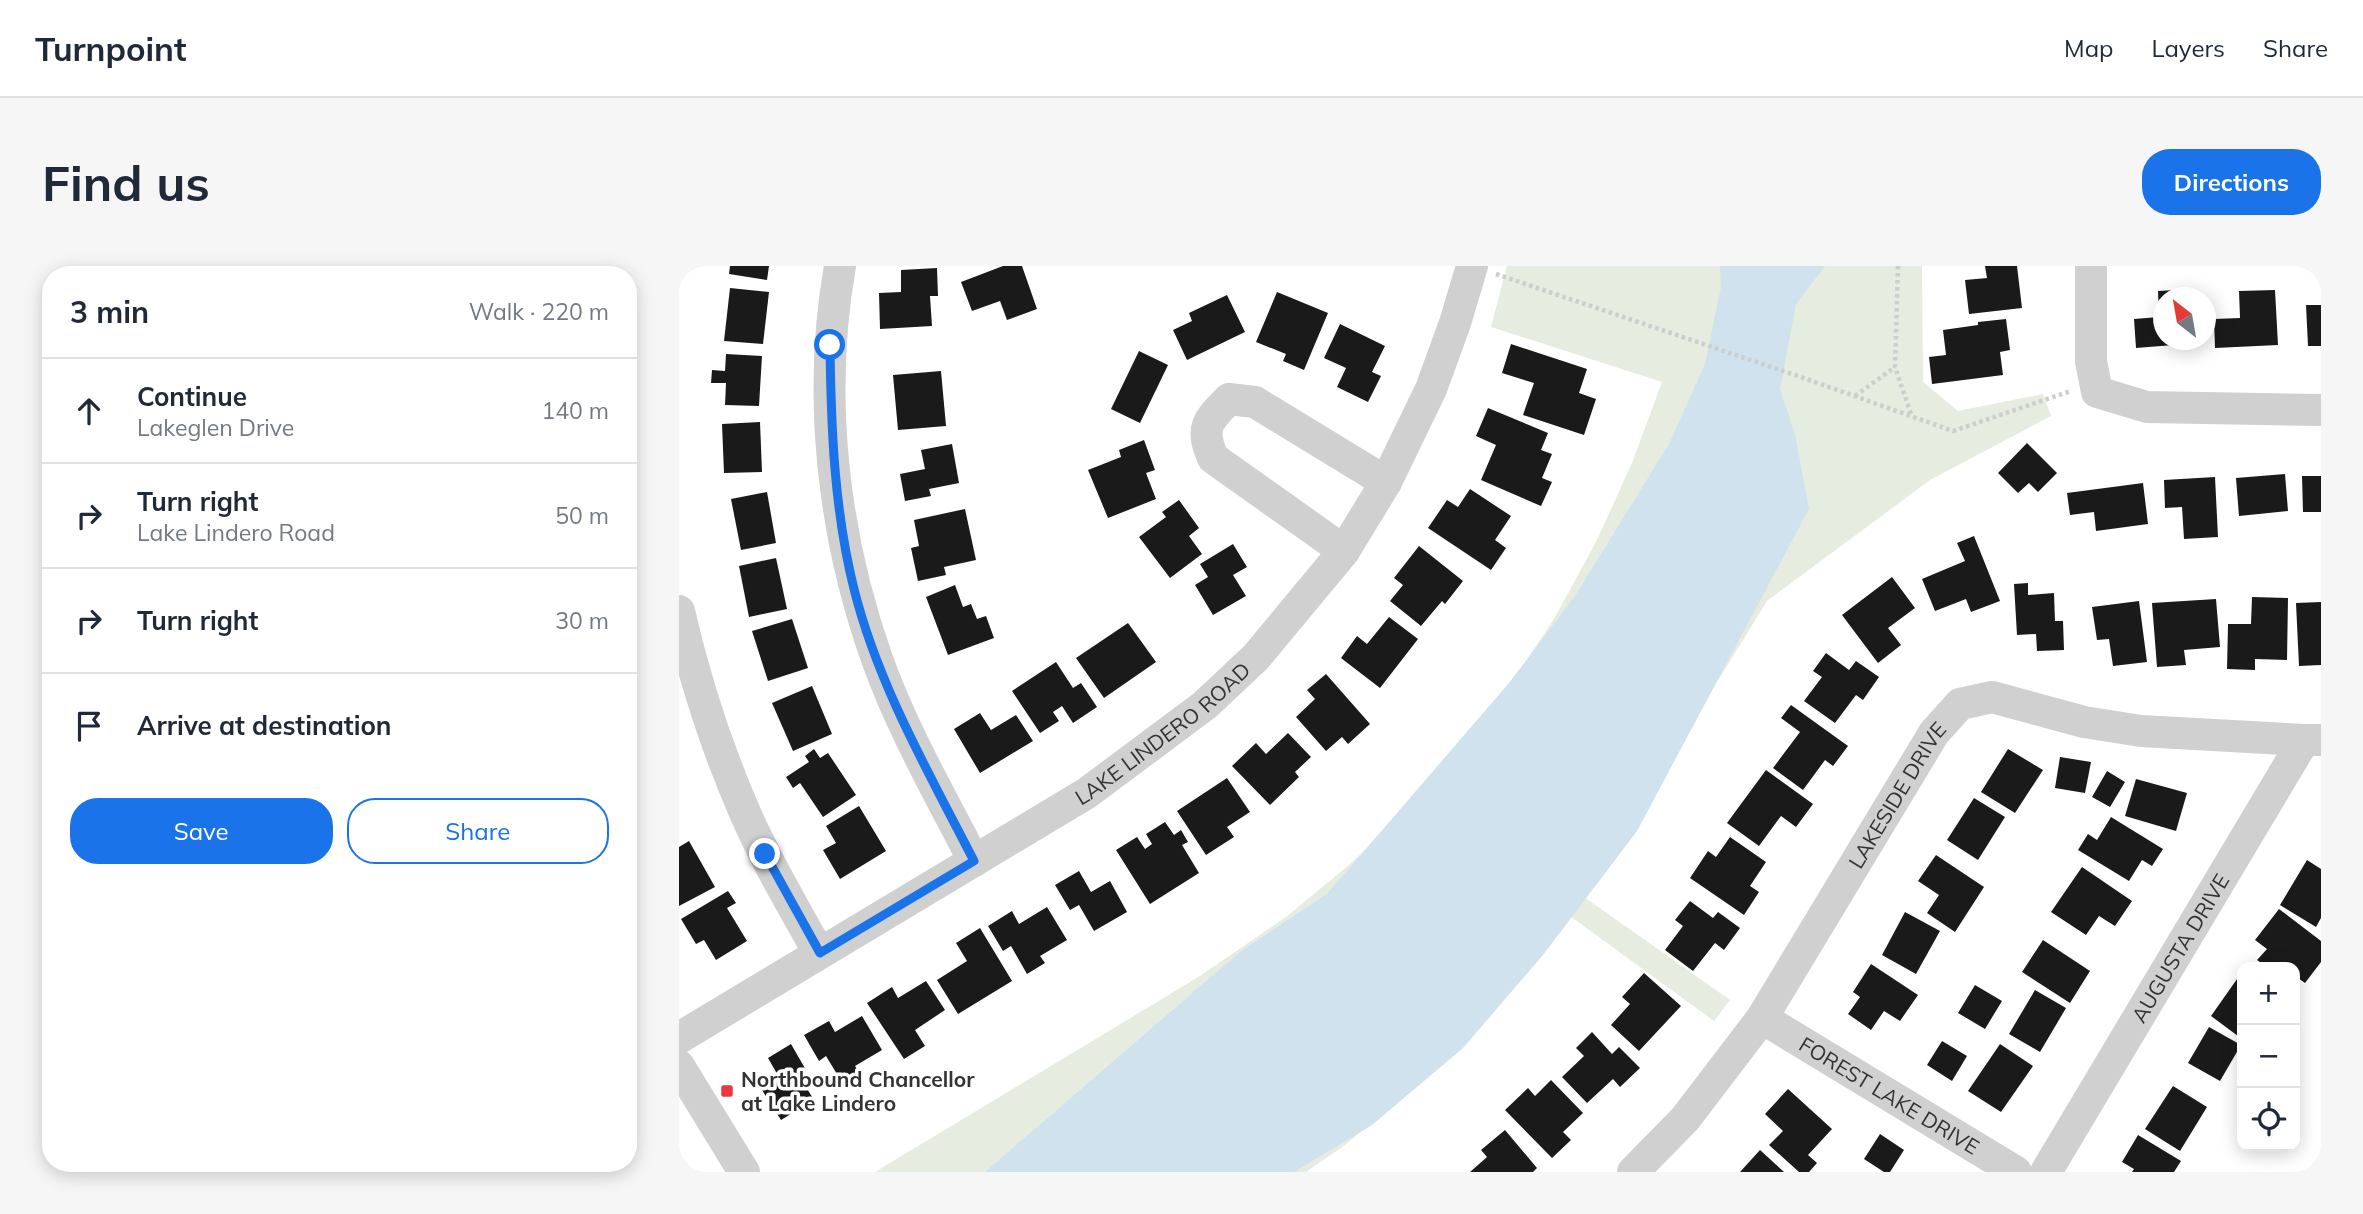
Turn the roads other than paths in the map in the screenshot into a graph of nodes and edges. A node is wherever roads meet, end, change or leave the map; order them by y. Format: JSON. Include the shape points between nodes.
{"nodes":[{"id":1,"x":840,"y":266,"type":"edge"},
{"id":2,"x":1472,"y":266,"type":"edge"},
{"id":3,"x":2091,"y":266,"type":"edge"},
{"id":4,"x":2321,"y":410,"type":"edge"},
{"id":5,"x":1386,"y":482,"type":"junction"},
{"id":6,"x":1344,"y":551,"type":"junction"},
{"id":7,"x":679,"y":611,"type":"edge"},
{"id":8,"x":2313,"y":740,"type":"edge"},
{"id":9,"x":974,"y":861,"type":"junction"},
{"id":10,"x":820,"y":953,"type":"junction"},
{"id":11,"x":1762,"y":1018,"type":"junction"},
{"id":12,"x":679,"y":1038,"type":"edge"},
{"id":13,"x":679,"y":1066,"type":"edge"},
{"id":14,"x":744,"y":1172,"type":"edge"},
{"id":15,"x":1633,"y":1172,"type":"edge"},
{"id":16,"x":2016,"y":1172,"type":"edge"},
{"id":17,"x":2046,"y":1172,"type":"edge"}],
"edges":[{"from":1,"to":9,"type":"street","via":[[830,345],[831,425],[838,505],[854,590],[902,719]]},
{"from":2,"to":5,"type":"street","name":"LAKE LINDERO ROAD","via":[[1431,389]]},
{"from":3,"to":4,"type":"street","via":[[2091,361],[2097,392],[2147,407]]},
{"from":5,"to":6,"type":"street","name":"LAKE LINDERO ROAD"},
{"from":5,"to":6,"type":"street","via":[[1255,402],[1229,399],[1209,419],[1205,439],[1213,458]]},
{"from":6,"to":9,"type":"street","name":"LAKE LINDERO ROAD","via":[[1256,657],[1205,705],[1087,793]]},
{"from":7,"to":10,"type":"street","via":[[713,731],[746,815]]},
{"from":8,"to":11,"type":"street","name":"LAKESIDE DRIVE","via":[[2141,731],[2084,722],[1992,697],[1960,704],[1934,733]]},
{"from":8,"to":17,"type":"street","name":"AUGUSTA DRIVE"},
{"from":9,"to":10,"type":"street","name":"LAKE LINDERO ROAD"},
{"from":10,"to":12,"type":"street","name":"LAKE LINDERO ROAD"},
{"from":11,"to":15,"type":"street","name":"LAKESIDE DRIVE","via":[[1685,1119]]},
{"from":11,"to":16,"type":"street","name":"FOREST LAKE DRIVE"},
{"from":13,"to":14,"type":"street"}]}
